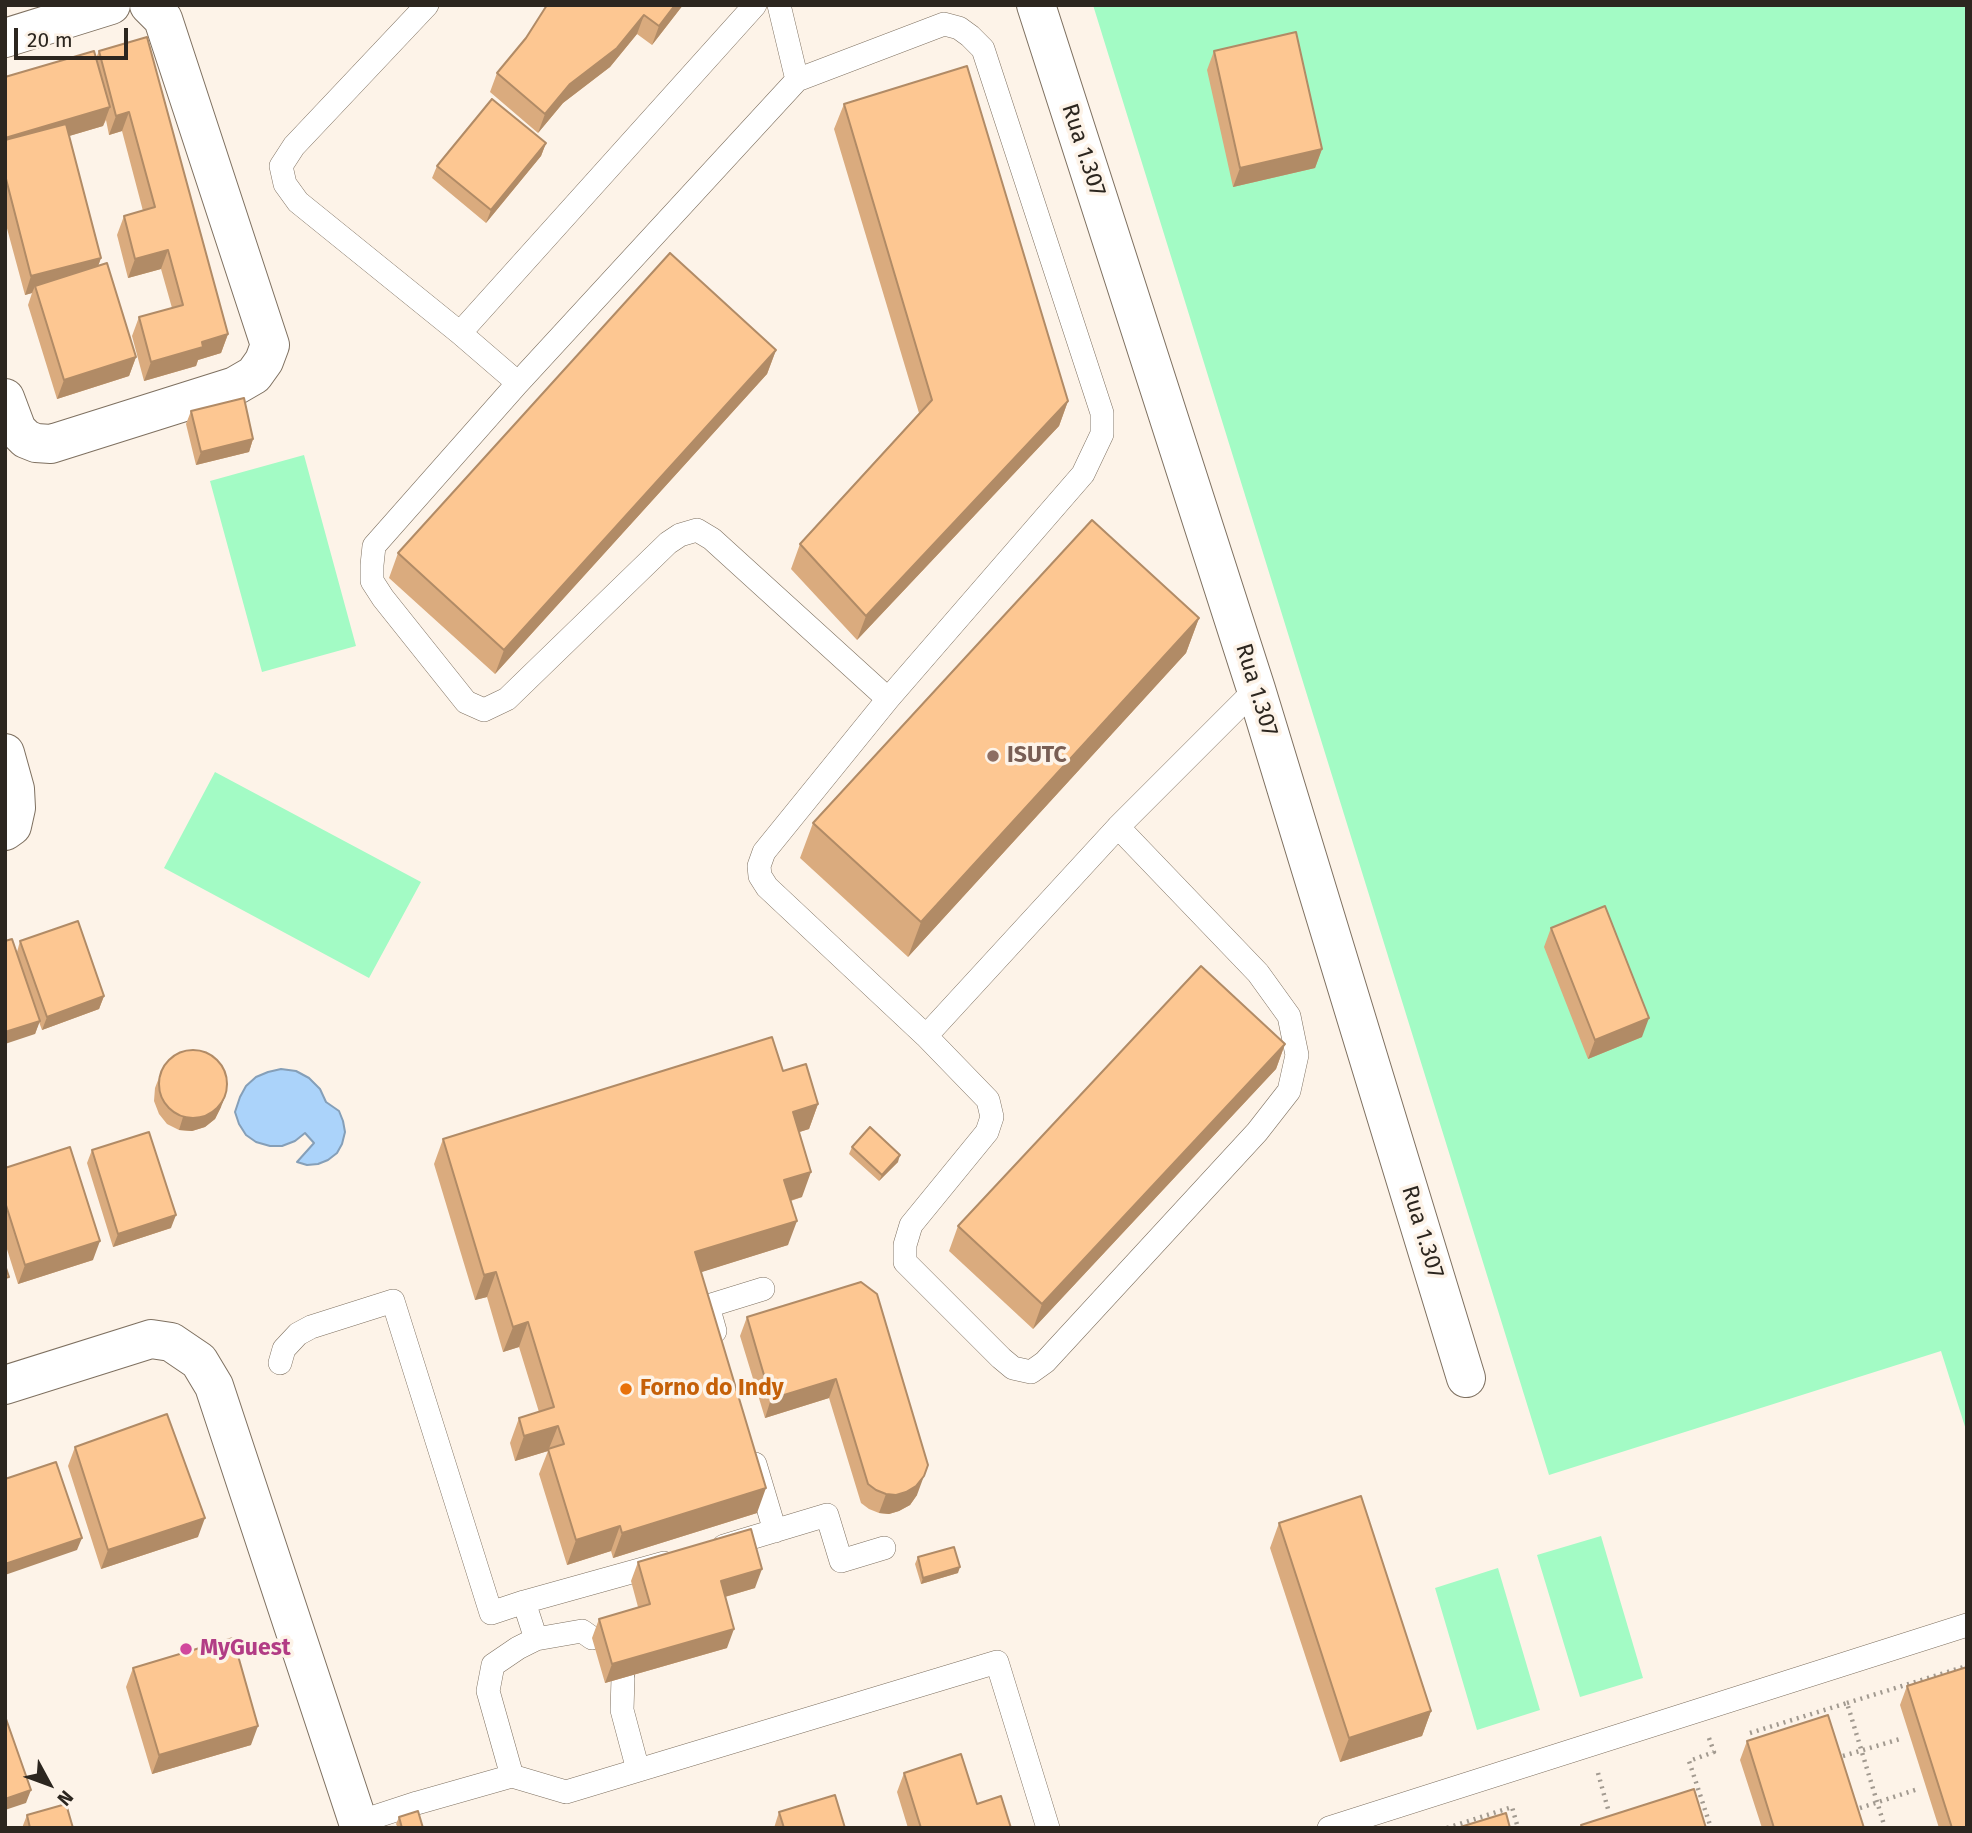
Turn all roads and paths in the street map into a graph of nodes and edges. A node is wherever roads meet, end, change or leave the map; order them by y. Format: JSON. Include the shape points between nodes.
{"nodes":[{"id":1,"x":111,"y":5,"type":"edge"},
{"id":2,"x":149,"y":5,"type":"edge"},
{"id":3,"x":427,"y":5,"type":"edge"},
{"id":4,"x":755,"y":5,"type":"edge"},
{"id":5,"x":779,"y":5,"type":"edge"},
{"id":6,"x":1036,"y":5,"type":"edge"},
{"id":7,"x":5,"y":37,"type":"edge"},
{"id":8,"x":797,"y":80,"type":"junction"},
{"id":9,"x":460,"y":333,"type":"junction"},
{"id":10,"x":519,"y":383,"type":"junction"},
{"id":11,"x":5,"y":398,"type":"edge"},
{"id":12,"x":1256,"y":690,"type":"junction"},
{"id":13,"x":888,"y":699,"type":"junction"},
{"id":14,"x":5,"y":753,"type":"edge"},
{"id":15,"x":1118,"y":827,"type":"junction"},
{"id":16,"x":9,"y":829,"type":"edge"},
{"id":17,"x":926,"y":1036,"type":"junction"},
{"id":18,"x":763,"y":1289,"type":"dead end"},
{"id":19,"x":720,"y":1346,"type":"edge"},
{"id":20,"x":280,"y":1363,"type":"dead end"},
{"id":21,"x":1466,"y":1378,"type":"dead end"},
{"id":22,"x":5,"y":1385,"type":"edge"},
{"id":23,"x":748,"y":1438,"type":"edge"},
{"id":24,"x":775,"y":1531,"type":"junction"},
{"id":25,"x":884,"y":1548,"type":"dead end"},
{"id":26,"x":709,"y":1550,"type":"edge"},
{"id":27,"x":683,"y":1558,"type":"edge"},
{"id":28,"x":524,"y":1602,"type":"junction"},
{"id":29,"x":1967,"y":1625,"type":"edge"},
{"id":30,"x":592,"y":1638,"type":"dead end"},
{"id":31,"x":536,"y":1639,"type":"junction"},
{"id":32,"x":1967,"y":1666,"type":"edge"},
{"id":33,"x":623,"y":1678,"type":"edge"},
{"id":34,"x":1847,"y":1703,"type":"junction"},
{"id":35,"x":1700,"y":1709,"type":"junction"},
{"id":36,"x":1750,"y":1734,"type":"dead end"},
{"id":37,"x":1900,"y":1739,"type":"dead end"},
{"id":38,"x":1862,"y":1751,"type":"junction"},
{"id":39,"x":1843,"y":1756,"type":"edge"},
{"id":40,"x":638,"y":1770,"type":"junction"},
{"id":41,"x":512,"y":1776,"type":"junction"},
{"id":42,"x":1917,"y":1789,"type":"dead end"},
{"id":43,"x":1877,"y":1802,"type":"junction"},
{"id":44,"x":1860,"y":1808,"type":"edge"},
{"id":45,"x":353,"y":1826,"type":"edge"},
{"id":46,"x":1048,"y":1828,"type":"edge"},
{"id":47,"x":1329,"y":1828,"type":"edge"},
{"id":48,"x":1447,"y":1828,"type":"edge"},
{"id":49,"x":1518,"y":1828,"type":"edge"},
{"id":50,"x":1711,"y":1828,"type":"edge"},
{"id":51,"x":1885,"y":1828,"type":"edge"}],
"edges":[{"from":1,"to":7,"type":"street"},
{"from":2,"to":11,"type":"street","via":[[163,19],[270,345],[264,362],[254,375],[235,386],[51,444],[26,439],[17,430]]},
{"from":3,"to":9,"type":"lane","via":[[294,146],[281,166],[285,184],[298,202]]},
{"from":4,"to":9,"type":"lane"},
{"from":5,"to":8,"type":"lane"},
{"from":6,"to":12,"type":"street","name":"Rua 1.307"},
{"from":8,"to":10,"type":"lane"},
{"from":8,"to":13,"type":"lane","via":[[944,24],[959,28],[983,49],[1102,413],[1102,434],[1083,474]]},
{"from":9,"to":10,"type":"lane"},
{"from":10,"to":13,"type":"lane","via":[[374,546],[372,581],[466,702],[484,710],[507,699],[668,543],[697,530]]},
{"from":12,"to":15,"type":"lane"},
{"from":12,"to":21,"type":"street","name":"Rua 1.307"},
{"from":13,"to":17,"type":"lane","via":[[764,852],[760,876]]},
{"from":14,"to":16,"type":"street","via":[[16,808]]},
{"from":15,"to":17,"type":"lane"},
{"from":15,"to":17,"type":"lane","via":[[1258,973],[1289,1016],[1297,1055],[1289,1091],[1256,1132],[1045,1362],[1031,1371],[1013,1368],[905,1262],[911,1225],[988,1132],[992,1117],[988,1100]]},
{"from":18,"to":19,"type":"lane","via":[[708,1306]]},
{"from":20,"to":28,"type":"lane","via":[[284,1349],[298,1334],[393,1301],[491,1613]]},
{"from":22,"to":45,"type":"street","via":[[151,1339],[171,1342],[199,1361],[214,1386]]},
{"from":23,"to":24,"type":"lane"},
{"from":24,"to":25,"type":"lane","via":[[827,1515],[841,1561]]},
{"from":24,"to":26,"type":"lane"},
{"from":27,"to":28,"type":"lane"},
{"from":28,"to":31,"type":"lane"},
{"from":29,"to":35,"type":"lane"},
{"from":30,"to":31,"type":"lane","via":[[582,1631]]},
{"from":31,"to":41,"type":"lane","via":[[493,1665],[488,1691]]},
{"from":32,"to":34,"type":"path"},
{"from":33,"to":40,"type":"lane","via":[[622,1710]]},
{"from":34,"to":36,"type":"path"},
{"from":34,"to":38,"type":"path"},
{"from":35,"to":47,"type":"lane"},
{"from":35,"to":50,"type":"path","via":[[1714,1752],[1689,1761]]},
{"from":37,"to":38,"type":"path"},
{"from":38,"to":39,"type":"path"},
{"from":38,"to":43,"type":"path"},
{"from":40,"to":41,"type":"lane","via":[[566,1792]]},
{"from":40,"to":46,"type":"lane","via":[[997,1662]]},
{"from":41,"to":45,"type":"lane"},
{"from":42,"to":43,"type":"path"},
{"from":43,"to":44,"type":"path"},
{"from":43,"to":51,"type":"path"},
{"from":48,"to":49,"type":"path","via":[[1512,1807]]}]}
